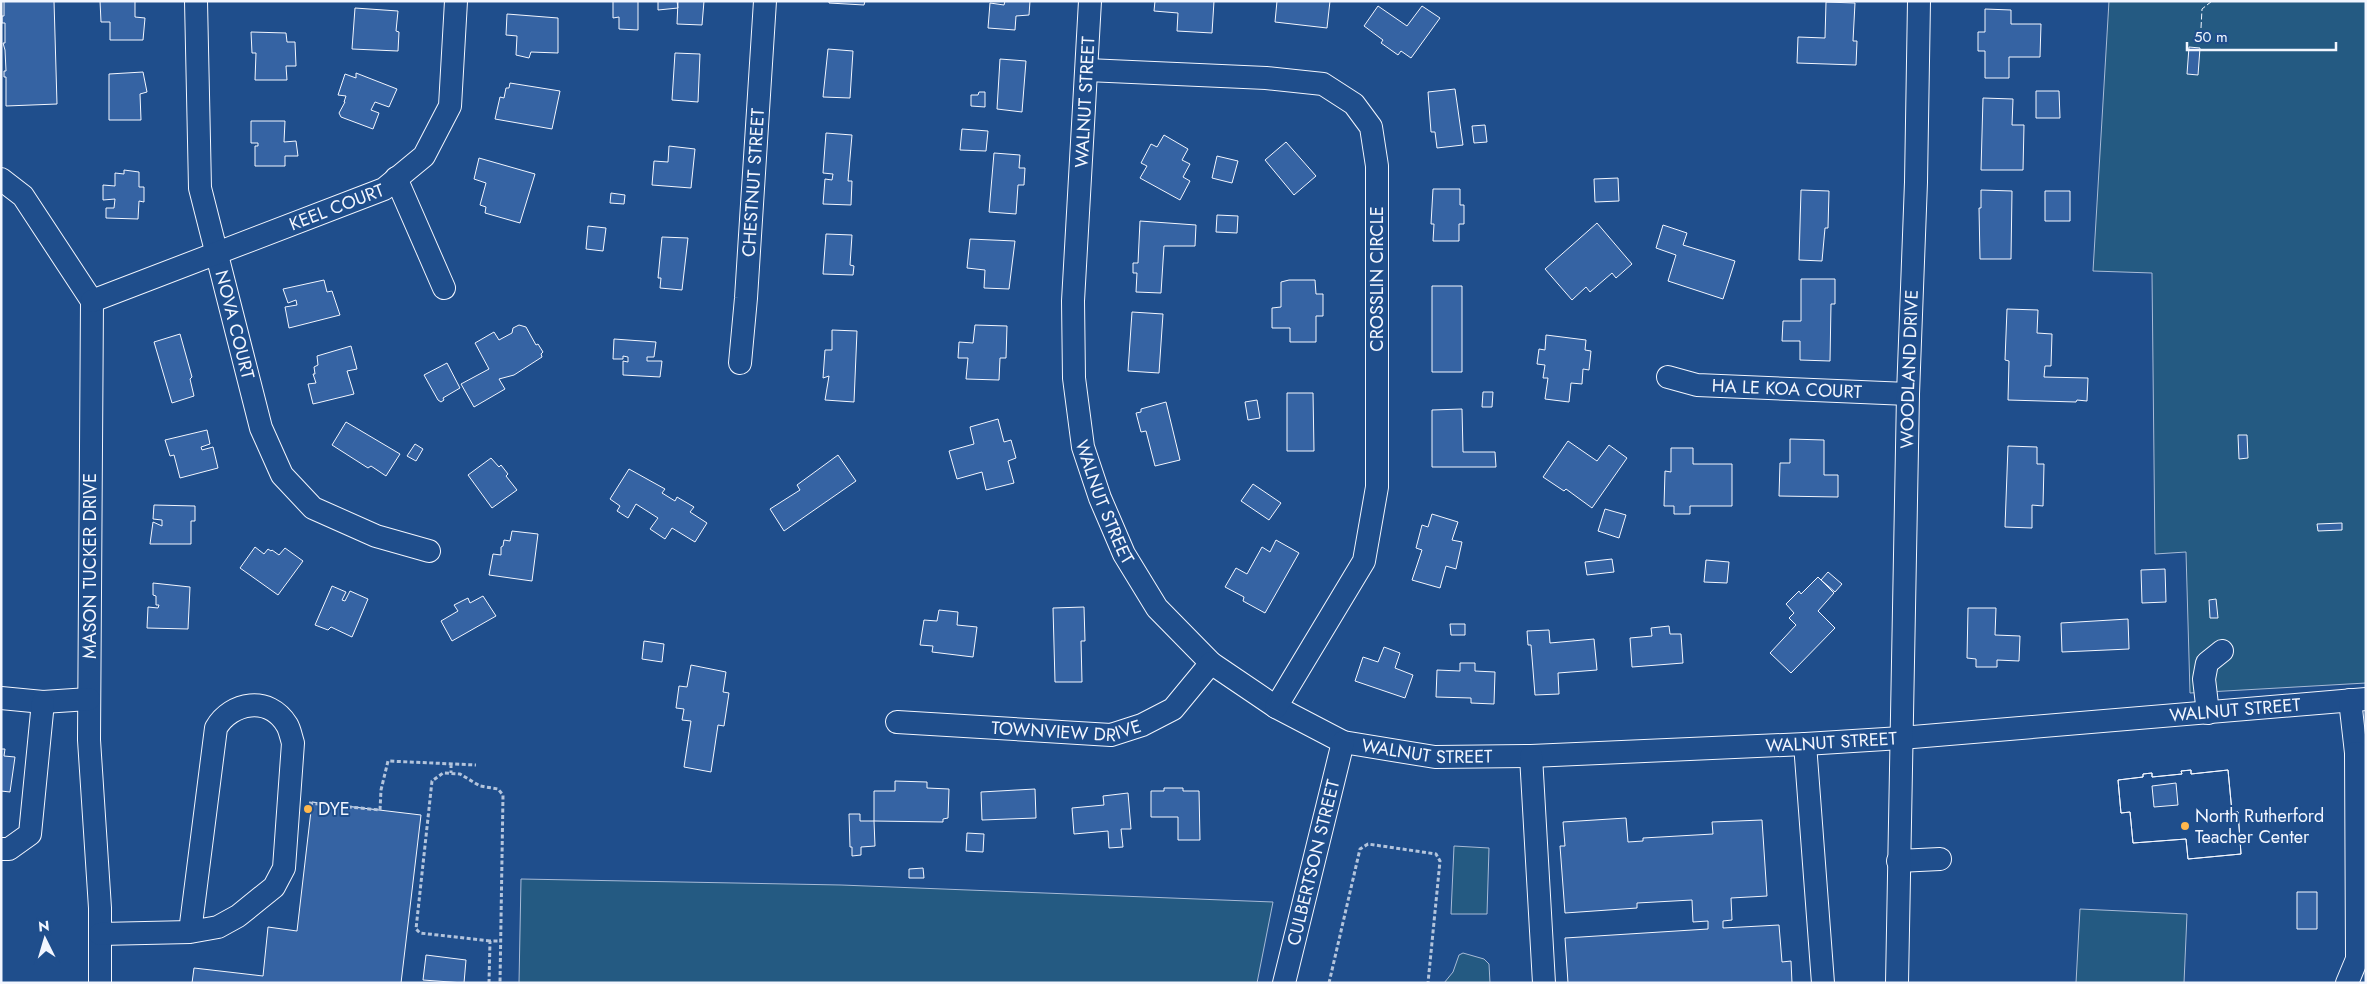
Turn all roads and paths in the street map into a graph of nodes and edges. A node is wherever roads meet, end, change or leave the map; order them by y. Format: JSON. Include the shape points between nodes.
{"nodes":[{"id":1,"x":196,"y":1,"type":"edge"},
{"id":2,"x":456,"y":1,"type":"edge"},
{"id":3,"x":765,"y":1,"type":"edge"},
{"id":4,"x":1090,"y":1,"type":"edge"},
{"id":5,"x":1919,"y":1,"type":"edge"},
{"id":6,"x":1087,"y":70,"type":"junction"},
{"id":7,"x":396,"y":178,"type":"junction"},
{"id":8,"x":1,"y":180,"type":"edge"},
{"id":9,"x":216,"y":253,"type":"junction"},
{"id":10,"x":444,"y":288,"type":"dead end"},
{"id":11,"x":92,"y":301,"type":"junction"},
{"id":12,"x":740,"y":363,"type":"dead end"},
{"id":13,"x":1668,"y":377,"type":"dead end"},
{"id":14,"x":1908,"y":394,"type":"junction"},
{"id":15,"x":429,"y":552,"type":"dead end"},
{"id":16,"x":2222,"y":651,"type":"dead end"},
{"id":17,"x":1211,"y":663,"type":"junction"},
{"id":18,"x":1,"y":698,"type":"edge"},
{"id":19,"x":89,"y":700,"type":"junction"},
{"id":20,"x":2358,"y":700,"type":"edge"},
{"id":21,"x":43,"y":702,"type":"junction"},
{"id":22,"x":1276,"y":707,"type":"junction"},
{"id":23,"x":2208,"y":713,"type":"junction"},
{"id":24,"x":897,"y":722,"type":"dead end"},
{"id":25,"x":1901,"y":738,"type":"junction"},
{"id":26,"x":1343,"y":742,"type":"junction"},
{"id":27,"x":1806,"y":744,"type":"junction"},
{"id":28,"x":2361,"y":752,"type":"edge"},
{"id":29,"x":1530,"y":756,"type":"junction"},
{"id":30,"x":451,"y":764,"type":"junction"},
{"id":31,"x":476,"y":765,"type":"dead end"},
{"id":32,"x":451,"y":774,"type":"junction"},
{"id":33,"x":289,"y":802,"type":"junction"},
{"id":34,"x":1,"y":849,"type":"edge"},
{"id":35,"x":1940,"y":859,"type":"dead end"},
{"id":36,"x":1898,"y":861,"type":"junction"},
{"id":37,"x":190,"y":932,"type":"junction"},
{"id":38,"x":100,"y":934,"type":"junction"},
{"id":39,"x":490,"y":940,"type":"junction"},
{"id":40,"x":501,"y":941,"type":"junction"},
{"id":41,"x":2352,"y":979,"type":"edge"},
{"id":42,"x":100,"y":983,"type":"edge"},
{"id":43,"x":489,"y":983,"type":"edge"},
{"id":44,"x":500,"y":983,"type":"edge"},
{"id":45,"x":1284,"y":983,"type":"edge"},
{"id":46,"x":1329,"y":983,"type":"edge"},
{"id":47,"x":1428,"y":983,"type":"edge"},
{"id":48,"x":1544,"y":983,"type":"edge"},
{"id":49,"x":1822,"y":983,"type":"edge"},
{"id":50,"x":1897,"y":983,"type":"edge"}],
"edges":[{"from":1,"to":9,"type":"street","name":"NOVA COURT","via":[[200,188]]},
{"from":2,"to":7,"type":"street","name":"KEEL COURT","via":[[450,106],[424,156]]},
{"from":3,"to":12,"type":"street","name":"CHESTNUT STREET"},
{"from":4,"to":6,"type":"street","name":"WALNUT STREET"},
{"from":5,"to":14,"type":"street","name":"WOODLAND DRIVE"},
{"from":6,"to":17,"type":"street","name":"WALNUT STREET","via":[[1073,301],[1074,378],[1083,447],[1124,554],[1157,608]]},
{"from":6,"to":22,"type":"street","name":"CROSSLIN CIRCLE","via":[[1266,78],[1323,84],[1354,104],[1371,127],[1377,166],[1377,487],[1364,561]]},
{"from":7,"to":9,"type":"street","name":"KEEL COURT","via":[[384,188]]},
{"from":7,"to":10,"type":"street"},
{"from":8,"to":11,"type":"street","via":[[23,196]]},
{"from":9,"to":11,"type":"street","name":"KEEL COURT"},
{"from":9,"to":15,"type":"street","name":"NOVA COURT","via":[[261,428],[282,475],[312,508],[376,536]]},
{"from":11,"to":19,"type":"street","name":"MASON TUCKER DRIVE"},
{"from":13,"to":14,"type":"street","name":"HA LE KOA COURT","via":[[1697,385]]},
{"from":14,"to":25,"type":"street","name":"WOODLAND DRIVE"},
{"from":16,"to":23,"type":"street","via":[[2207,663],[2204,679]]},
{"from":17,"to":22,"type":"street","name":"WALNUT STREET"},
{"from":17,"to":24,"type":"street","name":"TOWNVIEW DRIVE","via":[[1173,709],[1142,725],[1111,735]]},
{"from":18,"to":21,"type":"street"},
{"from":19,"to":21,"type":"street"},
{"from":19,"to":38,"type":"street","name":"MASON TUCKER DRIVE"},
{"from":20,"to":23,"type":"street","name":"WALNUT STREET"},
{"from":20,"to":28,"type":"street"},
{"from":21,"to":34,"type":"street","via":[[30,834],[9,850]]},
{"from":22,"to":26,"type":"street","name":"WALNUT STREET"},
{"from":23,"to":25,"type":"street","name":"WALNUT STREET"},
{"from":25,"to":27,"type":"street","name":"WALNUT STREET"},
{"from":25,"to":36,"type":"street","name":"WOODLAND DRIVE"},
{"from":26,"to":29,"type":"street","name":"WALNUT STREET","via":[[1435,757]]},
{"from":26,"to":45,"type":"street","name":"CULBERTSON STREET"},
{"from":27,"to":29,"type":"street","name":"WALNUT STREET"},
{"from":27,"to":49,"type":"street"},
{"from":28,"to":41,"type":"street","via":[[2357,960]]},
{"from":29,"to":48,"type":"street"},
{"from":30,"to":31,"type":"path"},
{"from":30,"to":32,"type":"path"},
{"from":30,"to":33,"type":"path","via":[[388,761],[380,810]]},
{"from":32,"to":39,"type":"path","via":[[443,773],[432,781],[416,929],[420,933]]},
{"from":32,"to":40,"type":"path","via":[[460,774],[480,786],[498,789],[503,795]]},
{"from":33,"to":37,"type":"street","via":[[284,868],[274,887],[238,916],[218,927]]},
{"from":33,"to":37,"type":"street","via":[[292,743],[288,726],[282,718],[267,707],[254,704],[223,716],[216,728]]},
{"from":35,"to":36,"type":"street"},
{"from":36,"to":50,"type":"street","name":"WOODLAND DRIVE"},
{"from":37,"to":38,"type":"street"},
{"from":38,"to":42,"type":"street","name":"MASON TUCKER DRIVE"},
{"from":39,"to":40,"type":"path"},
{"from":39,"to":43,"type":"path"},
{"from":40,"to":44,"type":"path"},
{"from":46,"to":47,"type":"path","via":[[1360,849],[1368,844],[1436,854],[1440,861]]}]}
